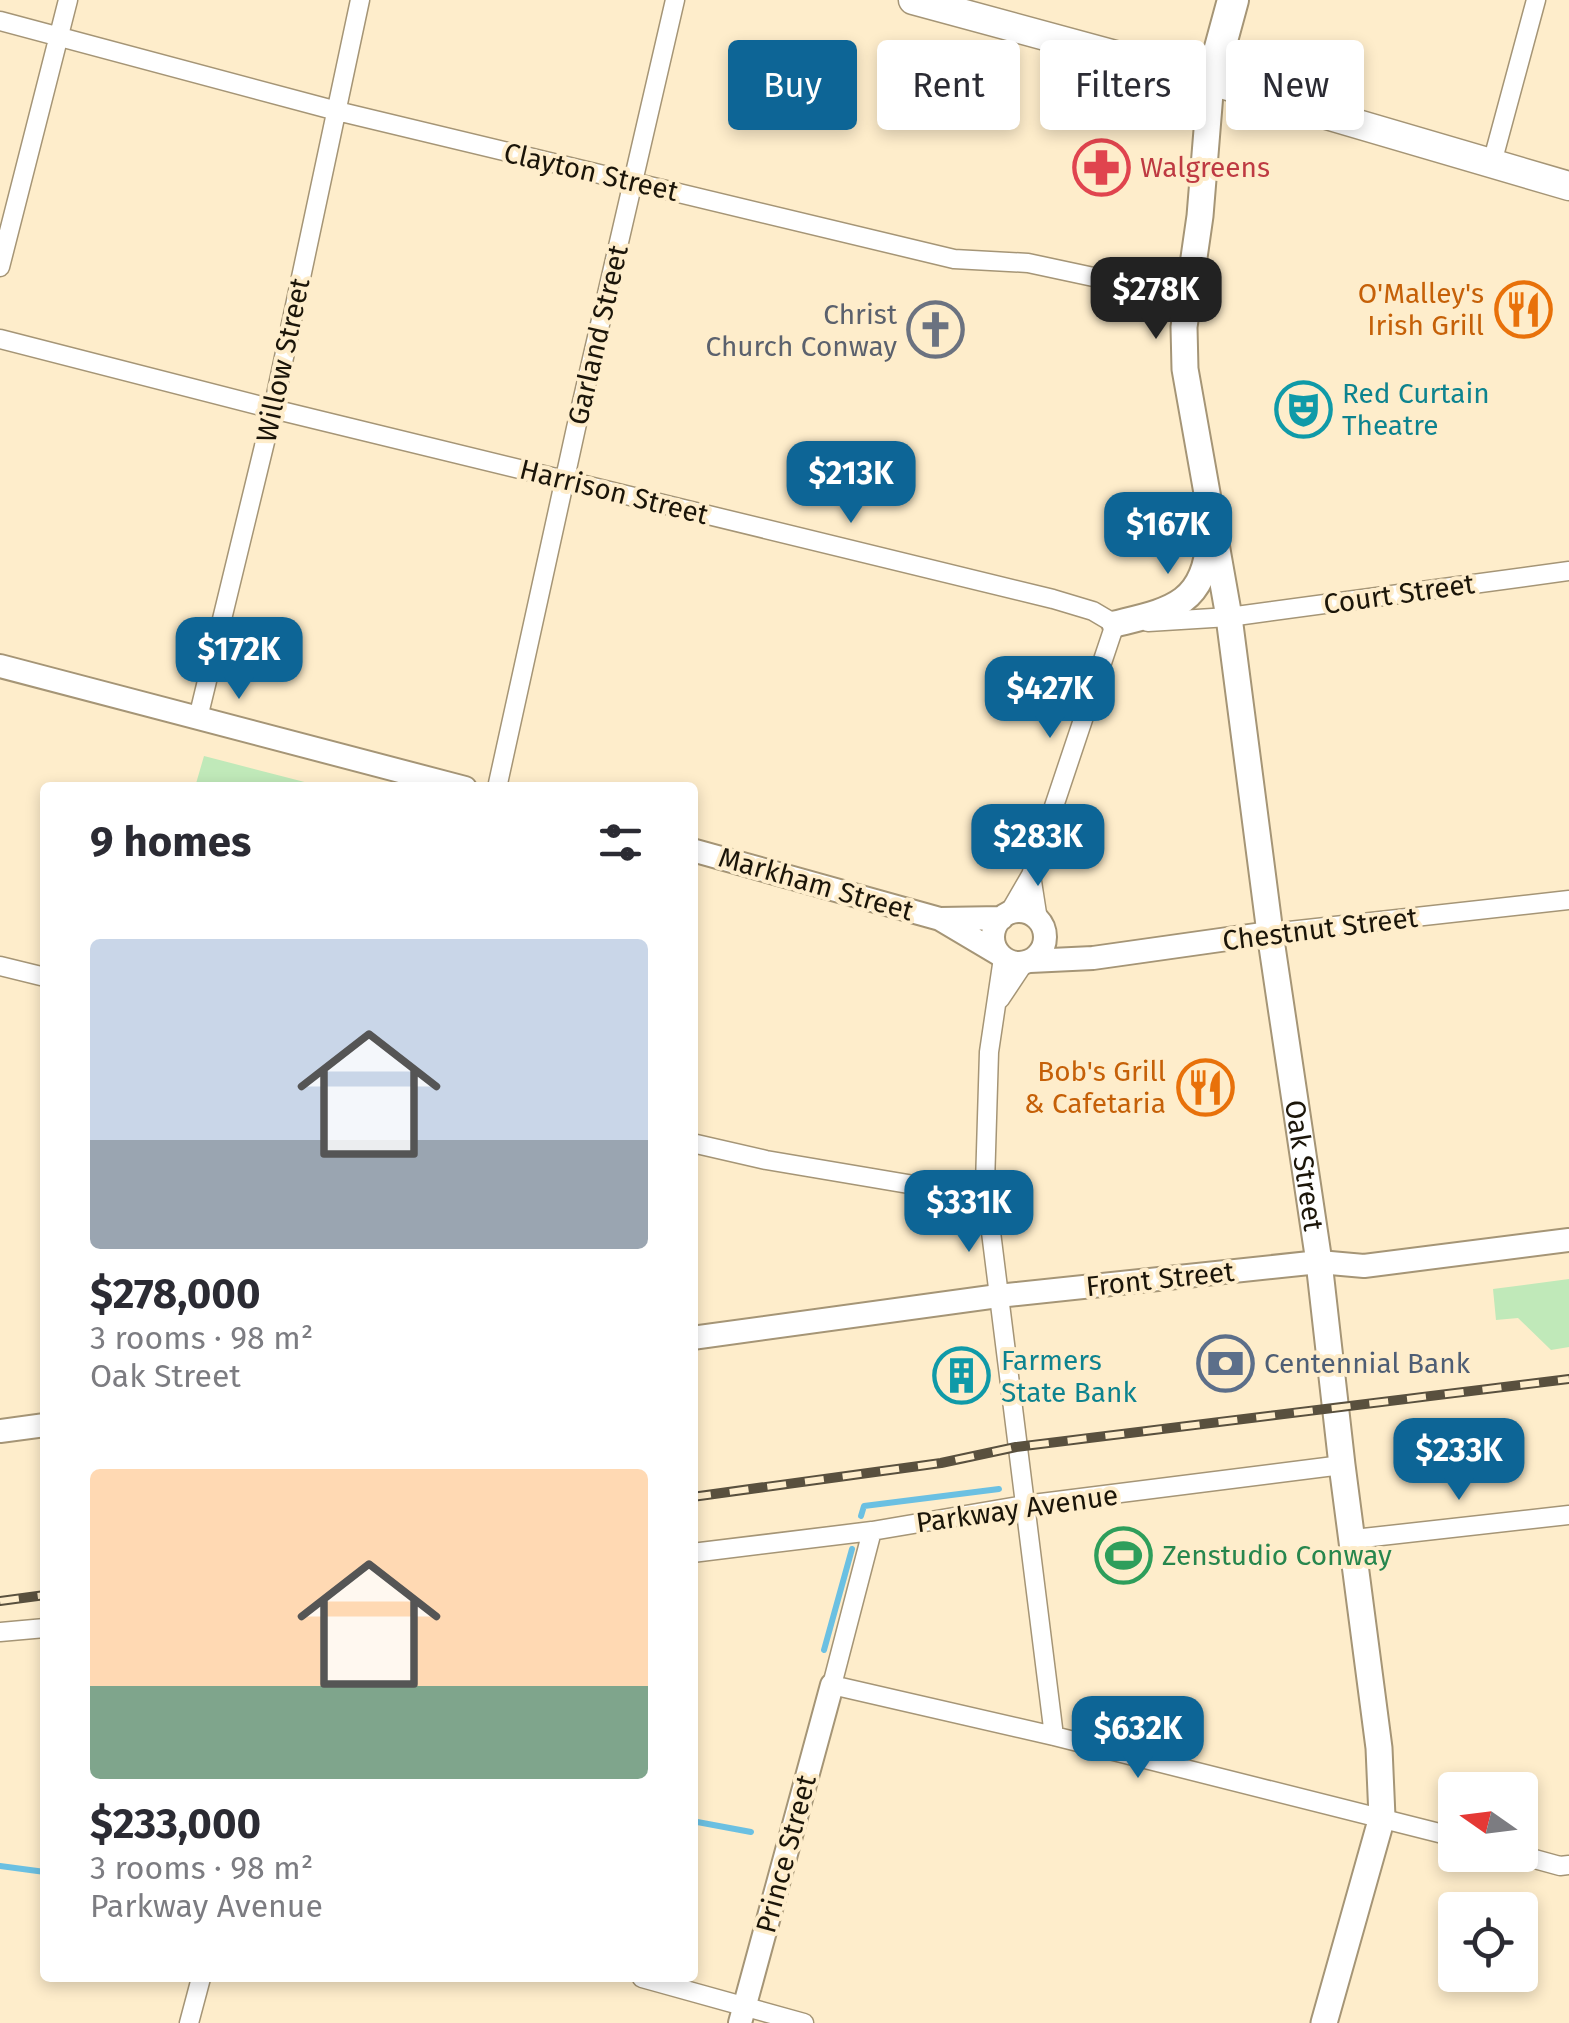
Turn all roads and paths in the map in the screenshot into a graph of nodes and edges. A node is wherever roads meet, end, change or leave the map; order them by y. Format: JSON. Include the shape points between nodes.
{"nodes":[{"id":1,"x":68,"y":0,"type":"edge"},
{"id":2,"x":360,"y":0,"type":"edge"},
{"id":3,"x":675,"y":0,"type":"edge"},
{"id":4,"x":1233,"y":0,"type":"edge"},
{"id":5,"x":1536,"y":0,"type":"edge"},
{"id":6,"x":924,"y":1,"type":"edge"},
{"id":7,"x":0,"y":21,"type":"edge"},
{"id":8,"x":58,"y":38,"type":"junction"},
{"id":9,"x":1211,"y":81,"type":"junction"},
{"id":10,"x":337,"y":112,"type":"junction"},
{"id":11,"x":1492,"y":163,"type":"junction"},
{"id":12,"x":634,"y":182,"type":"junction"},
{"id":13,"x":1569,"y":186,"type":"edge"},
{"id":14,"x":0,"y":267,"type":"edge"},
{"id":15,"x":1186,"y":298,"type":"junction"},
{"id":16,"x":0,"y":339,"type":"edge"},
{"id":17,"x":273,"y":409,"type":"junction"},
{"id":18,"x":565,"y":480,"type":"junction"},
{"id":19,"x":1210,"y":516,"type":"junction"},
{"id":20,"x":1569,"y":570,"type":"edge"},
{"id":21,"x":1229,"y":616,"type":"junction"},
{"id":22,"x":1115,"y":624,"type":"junction"},
{"id":23,"x":0,"y":666,"type":"edge"},
{"id":24,"x":198,"y":718,"type":"junction"},
{"id":25,"x":443,"y":782,"type":"edge"},
{"id":26,"x":498,"y":782,"type":"edge"},
{"id":27,"x":698,"y":852,"type":"edge"},
{"id":28,"x":1031,"y":874,"type":"junction"},
{"id":29,"x":1569,"y":900,"type":"edge"},
{"id":30,"x":1006,"y":916,"type":"junction"},
{"id":31,"x":940,"y":919,"type":"junction"},
{"id":32,"x":1040,"y":924,"type":"junction"},
{"id":33,"x":1270,"y":934,"type":"junction"},
{"id":34,"x":1071,"y":958,"type":"junction"},
{"id":35,"x":1014,"y":959,"type":"junction"},
{"id":36,"x":0,"y":966,"type":"edge"},
{"id":37,"x":40,"y":976,"type":"edge"},
{"id":38,"x":698,"y":1145,"type":"edge"},
{"id":39,"x":984,"y":1184,"type":"junction"},
{"id":40,"x":1569,"y":1240,"type":"edge"},
{"id":41,"x":1319,"y":1262,"type":"junction"},
{"id":42,"x":998,"y":1296,"type":"junction"},
{"id":43,"x":698,"y":1337,"type":"edge"},
{"id":44,"x":40,"y":1426,"type":"edge"},
{"id":45,"x":0,"y":1431,"type":"edge"},
{"id":46,"x":1342,"y":1466,"type":"junction"},
{"id":47,"x":1025,"y":1505,"type":"junction"},
{"id":48,"x":1569,"y":1515,"type":"edge"},
{"id":49,"x":872,"y":1530,"type":"junction"},
{"id":50,"x":1354,"y":1539,"type":"junction"},
{"id":51,"x":698,"y":1553,"type":"edge"},
{"id":52,"x":40,"y":1628,"type":"edge"},
{"id":53,"x":0,"y":1632,"type":"edge"},
{"id":54,"x":832,"y":1685,"type":"junction"},
{"id":55,"x":1054,"y":1736,"type":"junction"},
{"id":56,"x":1382,"y":1817,"type":"junction"},
{"id":57,"x":1438,"y":1832,"type":"edge"},
{"id":58,"x":1538,"y":1860,"type":"edge"},
{"id":59,"x":1569,"y":1865,"type":"edge"},
{"id":60,"x":200,"y":1982,"type":"edge"},
{"id":61,"x":653,"y":1982,"type":"edge"},
{"id":62,"x":742,"y":2015,"type":"edge"},
{"id":63,"x":190,"y":2023,"type":"edge"},
{"id":64,"x":804,"y":2023,"type":"edge"},
{"id":65,"x":1324,"y":2023,"type":"edge"}],
"edges":[{"from":1,"to":8,"type":"street"},
{"from":2,"to":10,"type":"street","name":"Willow Street"},
{"from":3,"to":12,"type":"street","name":"Garland Street"},
{"from":4,"to":9,"type":"highway","name":"Oak Street"},
{"from":5,"to":11,"type":"street"},
{"from":6,"to":9,"type":"main road"},
{"from":7,"to":8,"type":"street","name":"Clayton Street"},
{"from":8,"to":10,"type":"street","name":"Clayton Street"},
{"from":8,"to":14,"type":"street"},
{"from":9,"to":11,"type":"main road"},
{"from":9,"to":15,"type":"main road","name":"Oak Street"},
{"from":10,"to":12,"type":"street","name":"Clayton Street"},
{"from":10,"to":17,"type":"street","name":"Willow Street"},
{"from":11,"to":13,"type":"main road"},
{"from":12,"to":15,"type":"street","name":"Clayton Street","via":[[954,260],[1028,263]]},
{"from":12,"to":18,"type":"street","name":"Garland Street"},
{"from":15,"to":19,"type":"main road","name":"Oak Street","via":[[1186,380]]},
{"from":16,"to":17,"type":"street","name":"Harrison Street"},
{"from":17,"to":18,"type":"street","name":"Harrison Street"},
{"from":17,"to":24,"type":"street","name":"Willow Street"},
{"from":18,"to":22,"type":"street","name":"Harrison Street","via":[[1053,600]]},
{"from":18,"to":26,"type":"street","name":"Garland Street"},
{"from":19,"to":21,"type":"main road","name":"Oak Street"},
{"from":19,"to":22,"type":"main road","name":"Oak Street","via":[[1208,554],[1184,602]]},
{"from":20,"to":21,"type":"street","name":"Court Street"},
{"from":21,"to":22,"type":"street","name":"Harrison Street"},
{"from":21,"to":33,"type":"main road","name":"Oak Street"},
{"from":22,"to":28,"type":"street"},
{"from":23,"to":24,"type":"street"},
{"from":24,"to":25,"type":"street"},
{"from":27,"to":31,"type":"street","name":"Markham Street"},
{"from":28,"to":30,"type":"street"},
{"from":28,"to":32,"type":"street"},
{"from":29,"to":33,"type":"street","name":"Chestnut Street"},
{"from":30,"to":31,"type":"street","name":"Markham Street"},
{"from":30,"to":32,"type":"street","via":[[1024,912]]},
{"from":30,"to":35,"type":"street","via":[[993,939]]},
{"from":31,"to":35,"type":"street","name":"Markham Street"},
{"from":32,"to":34,"type":"street"},
{"from":32,"to":35,"type":"street","via":[[1044,943]]},
{"from":33,"to":34,"type":"street","name":"Chestnut Street"},
{"from":33,"to":41,"type":"main road","name":"Oak Street"},
{"from":34,"to":35,"type":"street","name":"Chestnut Street"},
{"from":35,"to":39,"type":"street","via":[[996,1003],[989,1052]]},
{"from":36,"to":37,"type":"street"},
{"from":38,"to":39,"type":"street","via":[[920,1186]]},
{"from":39,"to":42,"type":"street"},
{"from":40,"to":41,"type":"street","name":"Front Street","via":[[1364,1266]]},
{"from":41,"to":42,"type":"street","name":"Front Street"},
{"from":41,"to":46,"type":"main road","name":"Oak Street"},
{"from":42,"to":43,"type":"street","name":"Front Street"},
{"from":42,"to":47,"type":"street"},
{"from":44,"to":45,"type":"street"},
{"from":46,"to":47,"type":"street","name":"Parkway Avenue"},
{"from":46,"to":50,"type":"main road","name":"Oak Street"},
{"from":47,"to":49,"type":"street","name":"Parkway Avenue"},
{"from":47,"to":55,"type":"street"},
{"from":48,"to":50,"type":"street"},
{"from":49,"to":51,"type":"street","name":"Parkway Avenue"},
{"from":49,"to":54,"type":"street"},
{"from":50,"to":56,"type":"main road","name":"Oak Street"},
{"from":52,"to":53,"type":"street"},
{"from":54,"to":55,"type":"street"},
{"from":54,"to":62,"type":"street","name":"Prince Street"},
{"from":55,"to":56,"type":"street"},
{"from":56,"to":57,"type":"street"},
{"from":56,"to":65,"type":"main road","name":"Oak Street"},
{"from":58,"to":59,"type":"street"},
{"from":60,"to":63,"type":"street"},
{"from":61,"to":62,"type":"street"},
{"from":62,"to":64,"type":"street"}]}
